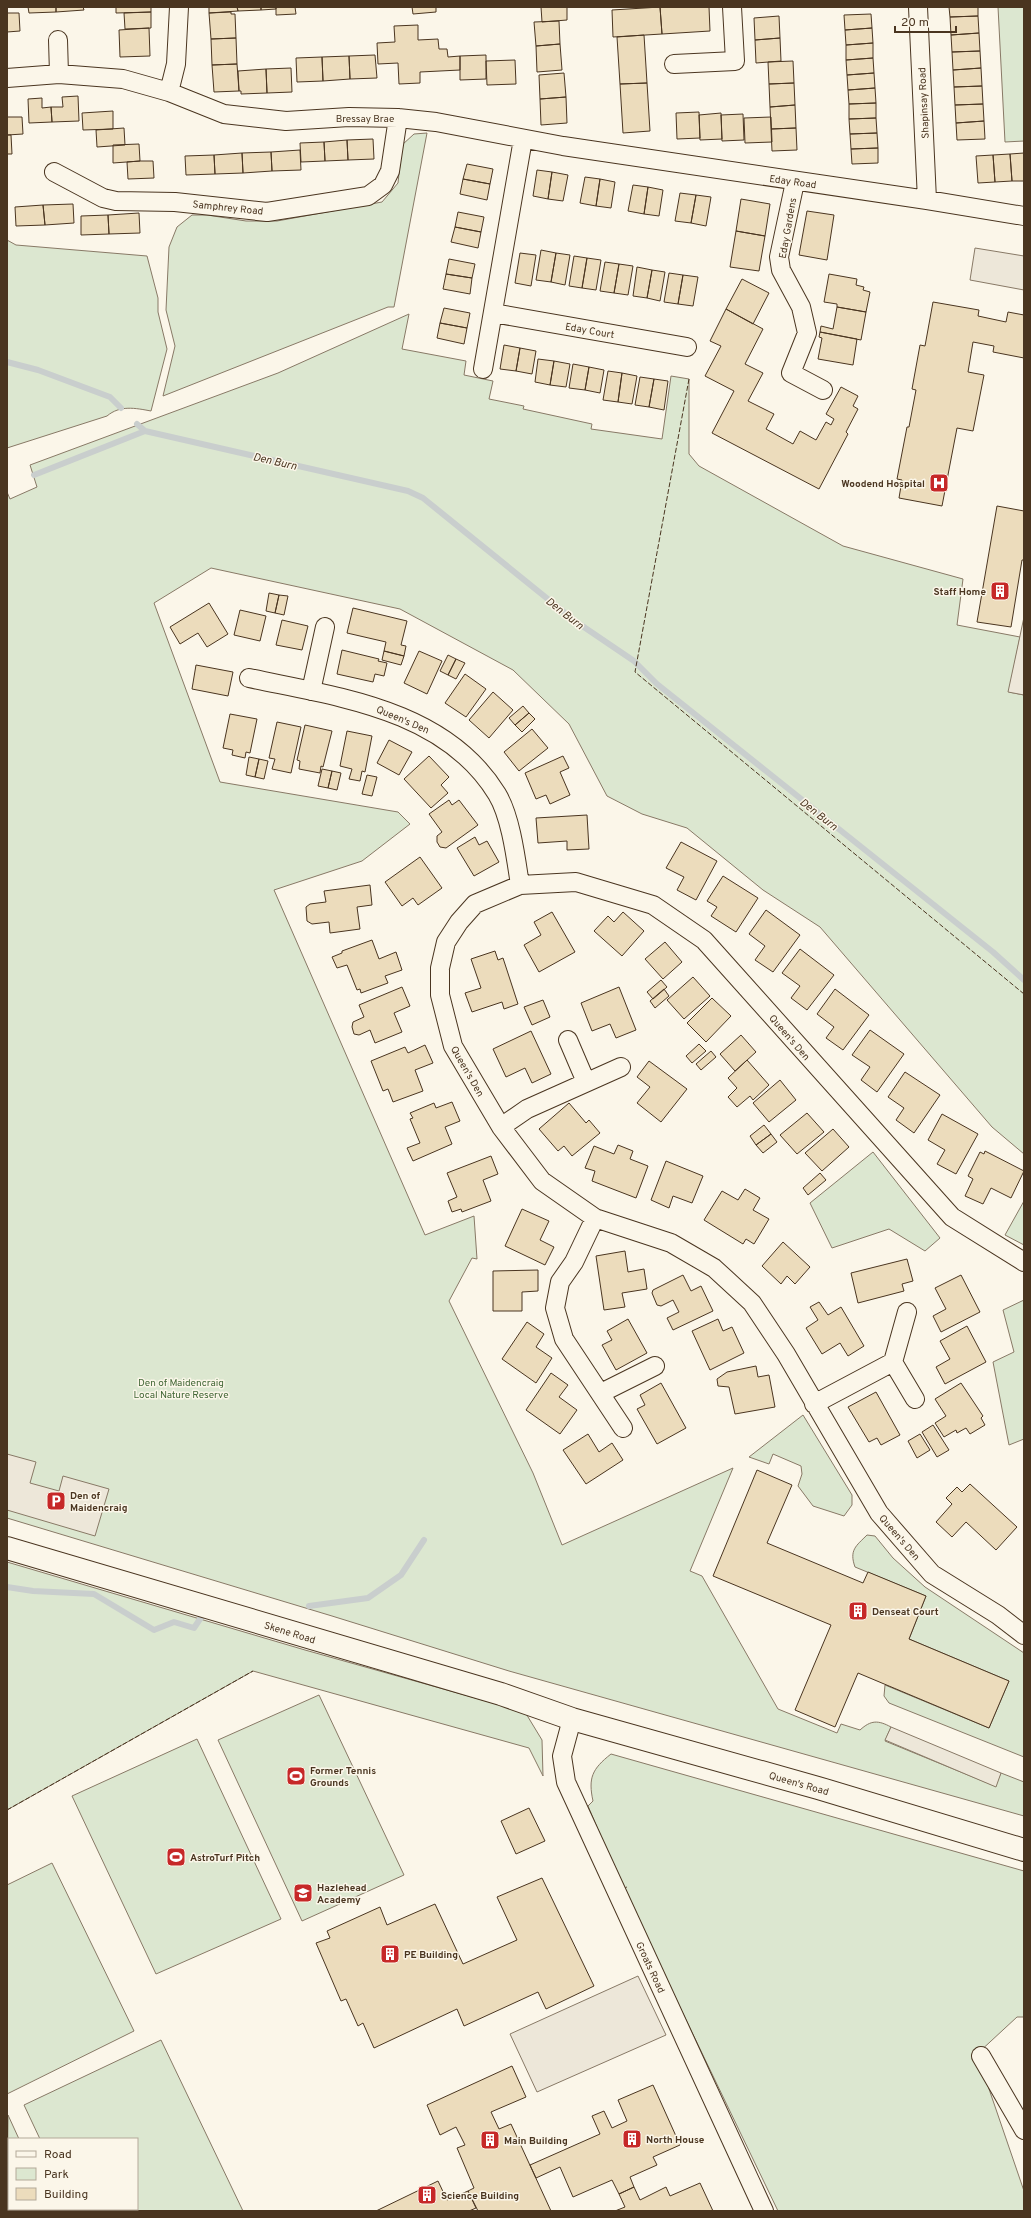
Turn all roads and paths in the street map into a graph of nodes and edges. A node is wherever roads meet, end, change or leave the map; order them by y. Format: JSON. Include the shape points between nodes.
{"nodes":[{"id":1,"x":179,"y":7,"type":"edge"},
{"id":2,"x":732,"y":7,"type":"edge"},
{"id":3,"x":918,"y":7,"type":"edge"},
{"id":4,"x":58,"y":40,"type":"dead end"},
{"id":5,"x":674,"y":64,"type":"dead end"},
{"id":6,"x":59,"y":74,"type":"junction"},
{"id":7,"x":7,"y":78,"type":"edge"},
{"id":8,"x":169,"y":92,"type":"junction"},
{"id":9,"x":398,"y":118,"type":"junction"},
{"id":10,"x":523,"y":139,"type":"junction"},
{"id":11,"x":563,"y":146,"type":"joint"},
{"id":12,"x":54,"y":172,"type":"dead end"},
{"id":13,"x":795,"y":182,"type":"junction"},
{"id":14,"x":927,"y":200,"type":"junction"},
{"id":15,"x":1024,"y":216,"type":"edge"},
{"id":16,"x":493,"y":313,"type":"junction"},
{"id":17,"x":686,"y":347,"type":"dead end"},
{"id":18,"x":483,"y":369,"type":"dead end"},
{"id":19,"x":823,"y":390,"type":"dead end"},
{"id":20,"x":325,"y":628,"type":"dead end"},
{"id":21,"x":249,"y":678,"type":"dead end"},
{"id":22,"x":311,"y":691,"type":"junction"},
{"id":23,"x":520,"y":885,"type":"junction"},
{"id":24,"x":568,"y":1040,"type":"dead end"},
{"id":25,"x":621,"y":1067,"type":"dead end"},
{"id":26,"x":586,"y":1082,"type":"junction"},
{"id":27,"x":501,"y":1127,"type":"junction"},
{"id":28,"x":595,"y":1218,"type":"junction"},
{"id":29,"x":1024,"y":1262,"type":"edge"},
{"id":30,"x":907,"y":1312,"type":"dead end"},
{"id":31,"x":893,"y":1362,"type":"junction"},
{"id":32,"x":655,"y":1366,"type":"dead end"},
{"id":33,"x":601,"y":1393,"type":"junction"},
{"id":34,"x":915,"y":1399,"type":"dead end"},
{"id":35,"x":814,"y":1404,"type":"junction"},
{"id":36,"x":623,"y":1428,"type":"dead end"},
{"id":37,"x":7,"y":1548,"type":"edge"},
{"id":38,"x":1024,"y":1635,"type":"edge"},
{"id":39,"x":572,"y":1719,"type":"junction"},
{"id":40,"x":1024,"y":1850,"type":"edge"},
{"id":41,"x":981,"y":2056,"type":"dead end"},
{"id":42,"x":1024,"y":2130,"type":"edge"},
{"id":43,"x":764,"y":2211,"type":"edge"}],
"edges":[{"from":1,"to":8,"type":"street","via":[[176,64]]},
{"from":2,"to":5,"type":"street","via":[[735,61]]},
{"from":3,"to":14,"type":"street","name":"Shapinsay Road"},
{"from":4,"to":6,"type":"street"},
{"from":6,"to":7,"type":"street","name":"Bressay Brae"},
{"from":6,"to":8,"type":"street","name":"Bressay Brae","via":[[123,79]]},
{"from":8,"to":9,"type":"street","name":"Bressay Brae","via":[[232,115],[286,121],[349,117]]},
{"from":9,"to":10,"type":"street","name":"Bressay Brae","via":[[436,122]]},
{"from":9,"to":12,"type":"street","name":"Samphrey Road","via":[[390,171],[383,185],[368,196],[267,212],[175,202],[116,201],[103,198]]},
{"from":10,"to":11,"type":"street","name":"Bressay Brae"},
{"from":10,"to":16,"type":"street"},
{"from":11,"to":13,"type":"street","name":"Eday Road"},
{"from":13,"to":14,"type":"street","name":"Eday Road"},
{"from":13,"to":19,"type":"street","name":"Eday Gardens","via":[[780,257],[782,270],[801,307],[807,333],[790,373]]},
{"from":14,"to":15,"type":"street","name":"Eday Road"},
{"from":16,"to":17,"type":"street","name":"Eday Court"},
{"from":16,"to":18,"type":"street"},
{"from":20,"to":22,"type":"street"},
{"from":21,"to":22,"type":"street","name":"Queen's Den"},
{"from":22,"to":23,"type":"street","name":"Queen's Den","via":[[383,709],[430,729],[469,758],[498,795],[512,838]]},
{"from":23,"to":27,"type":"street","name":"Queen's Den","via":[[475,904],[446,942],[440,968],[440,995],[453,1046]]},
{"from":23,"to":29,"type":"street","name":"Queen's Den","via":[[576,882],[653,905],[704,940],[952,1217]]},
{"from":24,"to":26,"type":"street"},
{"from":25,"to":26,"type":"street"},
{"from":26,"to":27,"type":"street","via":[[527,1109]]},
{"from":27,"to":28,"type":"street","name":"Queen's Den","via":[[542,1181]]},
{"from":28,"to":33,"type":"street","via":[[574,1262],[560,1282],[555,1308],[564,1339]]},
{"from":28,"to":35,"type":"street","name":"Queen's Den","via":[[671,1243],[714,1268],[752,1303],[786,1354]]},
{"from":30,"to":31,"type":"street"},
{"from":31,"to":34,"type":"street"},
{"from":31,"to":35,"type":"street"},
{"from":32,"to":33,"type":"street"},
{"from":33,"to":36,"type":"street"},
{"from":35,"to":38,"type":"street","name":"Queen's Den","via":[[879,1513],[932,1574],[998,1615]]},
{"from":37,"to":39,"type":"main road","name":"Skene Road","via":[[494,1692]]},
{"from":39,"to":40,"type":"main road","name":"Queen's Road","via":[[818,1788]]},
{"from":39,"to":43,"type":"street","name":"Groats Road","via":[[562,1756],[566,1782]]},
{"from":41,"to":42,"type":"street"}]}
